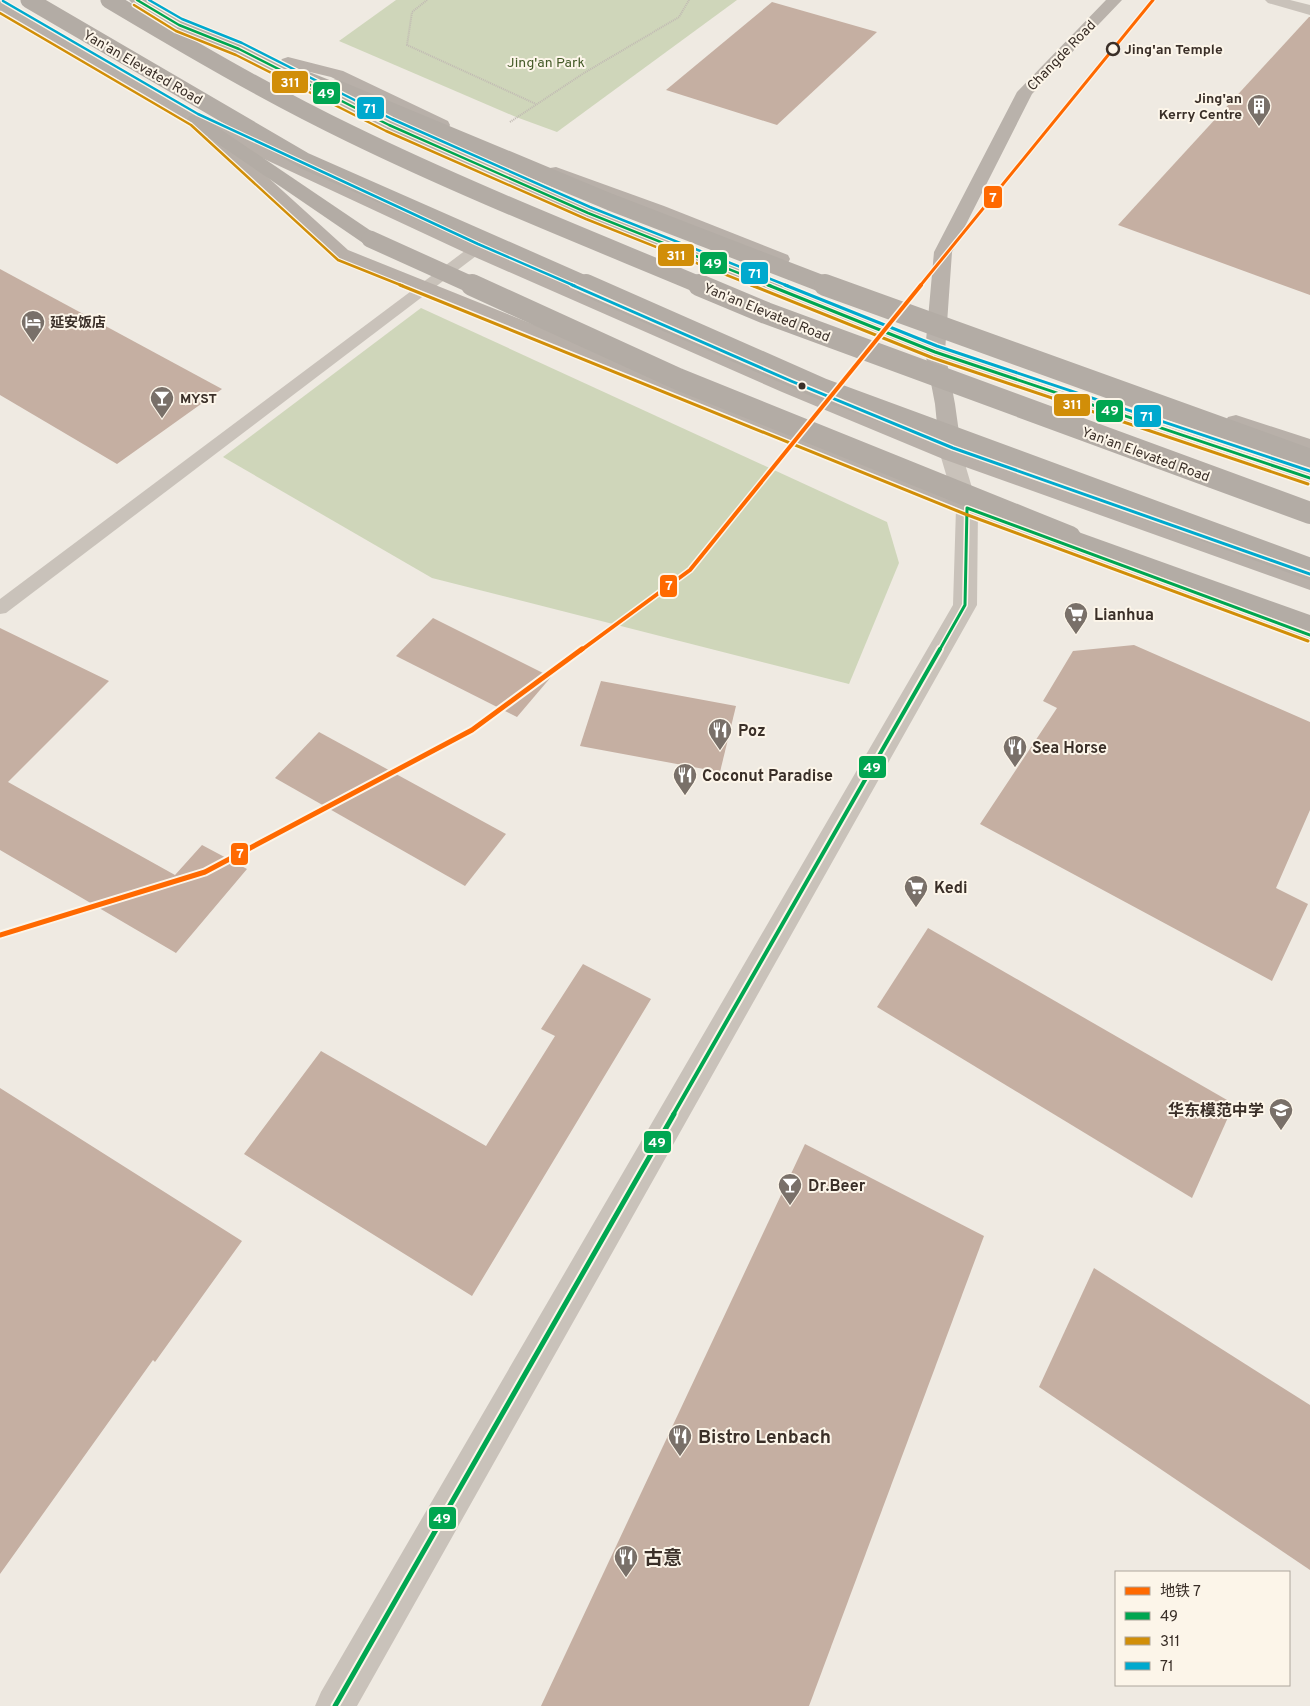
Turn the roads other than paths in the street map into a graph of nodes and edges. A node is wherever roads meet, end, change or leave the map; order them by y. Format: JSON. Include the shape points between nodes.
{"nodes":[{"id":1,"x":28,"y":0,"type":"edge"},
{"id":2,"x":109,"y":0,"type":"edge"},
{"id":3,"x":137,"y":0,"type":"edge"},
{"id":4,"x":1114,"y":0,"type":"edge"},
{"id":5,"x":1273,"y":0,"type":"edge"},
{"id":6,"x":0,"y":6,"type":"edge"},
{"id":7,"x":1310,"y":10,"type":"edge"},
{"id":8,"x":238,"y":49,"type":"junction"},
{"id":9,"x":195,"y":120,"type":"junction"},
{"id":10,"x":475,"y":250,"type":"junction"},
{"id":11,"x":424,"y":288,"type":"junction"},
{"id":12,"x":937,"y":322,"type":"junction"},
{"id":13,"x":935,"y":352,"type":"junction"},
{"id":14,"x":1310,"y":447,"type":"edge"},
{"id":15,"x":951,"y":454,"type":"junction"},
{"id":16,"x":1310,"y":460,"type":"edge"},
{"id":17,"x":1310,"y":478,"type":"edge"},
{"id":18,"x":967,"y":508,"type":"junction"},
{"id":19,"x":1310,"y":513,"type":"edge"},
{"id":20,"x":1310,"y":569,"type":"edge"},
{"id":21,"x":1310,"y":581,"type":"edge"},
{"id":22,"x":0,"y":608,"type":"edge"},
{"id":23,"x":1310,"y":625,"type":"edge"},
{"id":24,"x":1310,"y":636,"type":"edge"},
{"id":25,"x":335,"y":1706,"type":"edge"}],
"edges":[{"from":1,"to":20,"type":"highway","name":"Yan'an Elevated Road","bridge":true,"via":[[305,161],[822,389]]},
{"from":2,"to":19,"type":"highway","name":"Yan'an Elevated Road","bridge":true,"via":[[200,54],[350,134],[493,199],[766,312]]},
{"from":3,"to":8,"type":"main road","via":[[179,25]]},
{"from":4,"to":12,"type":"main road","name":"Changde Road","via":[[1025,92],[943,252]]},
{"from":5,"to":7,"type":"street"},
{"from":6,"to":9,"type":"main road"},
{"from":8,"to":12,"type":"main road","via":[[337,74],[478,143],[658,210]]},
{"from":8,"to":13,"type":"main road","via":[[389,125],[588,213]]},
{"from":8,"to":16,"type":"highway","bridge":true,"via":[[610,202],[886,309]]},
{"from":9,"to":10,"type":"main road"},
{"from":9,"to":11,"type":"main road","via":[[341,254]]},
{"from":9,"to":23,"type":"highway","bridge":true,"via":[[370,239],[678,379],[1070,537]]},
{"from":10,"to":11,"type":"lane"},
{"from":10,"to":15,"type":"main road"},
{"from":11,"to":18,"type":"main road"},
{"from":11,"to":22,"type":"lane"},
{"from":12,"to":13,"type":"main road","name":"Changde Road"},
{"from":12,"to":14,"type":"main road"},
{"from":13,"to":15,"type":"main road","name":"Changde Road"},
{"from":13,"to":17,"type":"main road"},
{"from":15,"to":18,"type":"street"},
{"from":15,"to":21,"type":"main road"},
{"from":18,"to":24,"type":"main road"},
{"from":18,"to":25,"type":"street","via":[[965,605]]}]}
